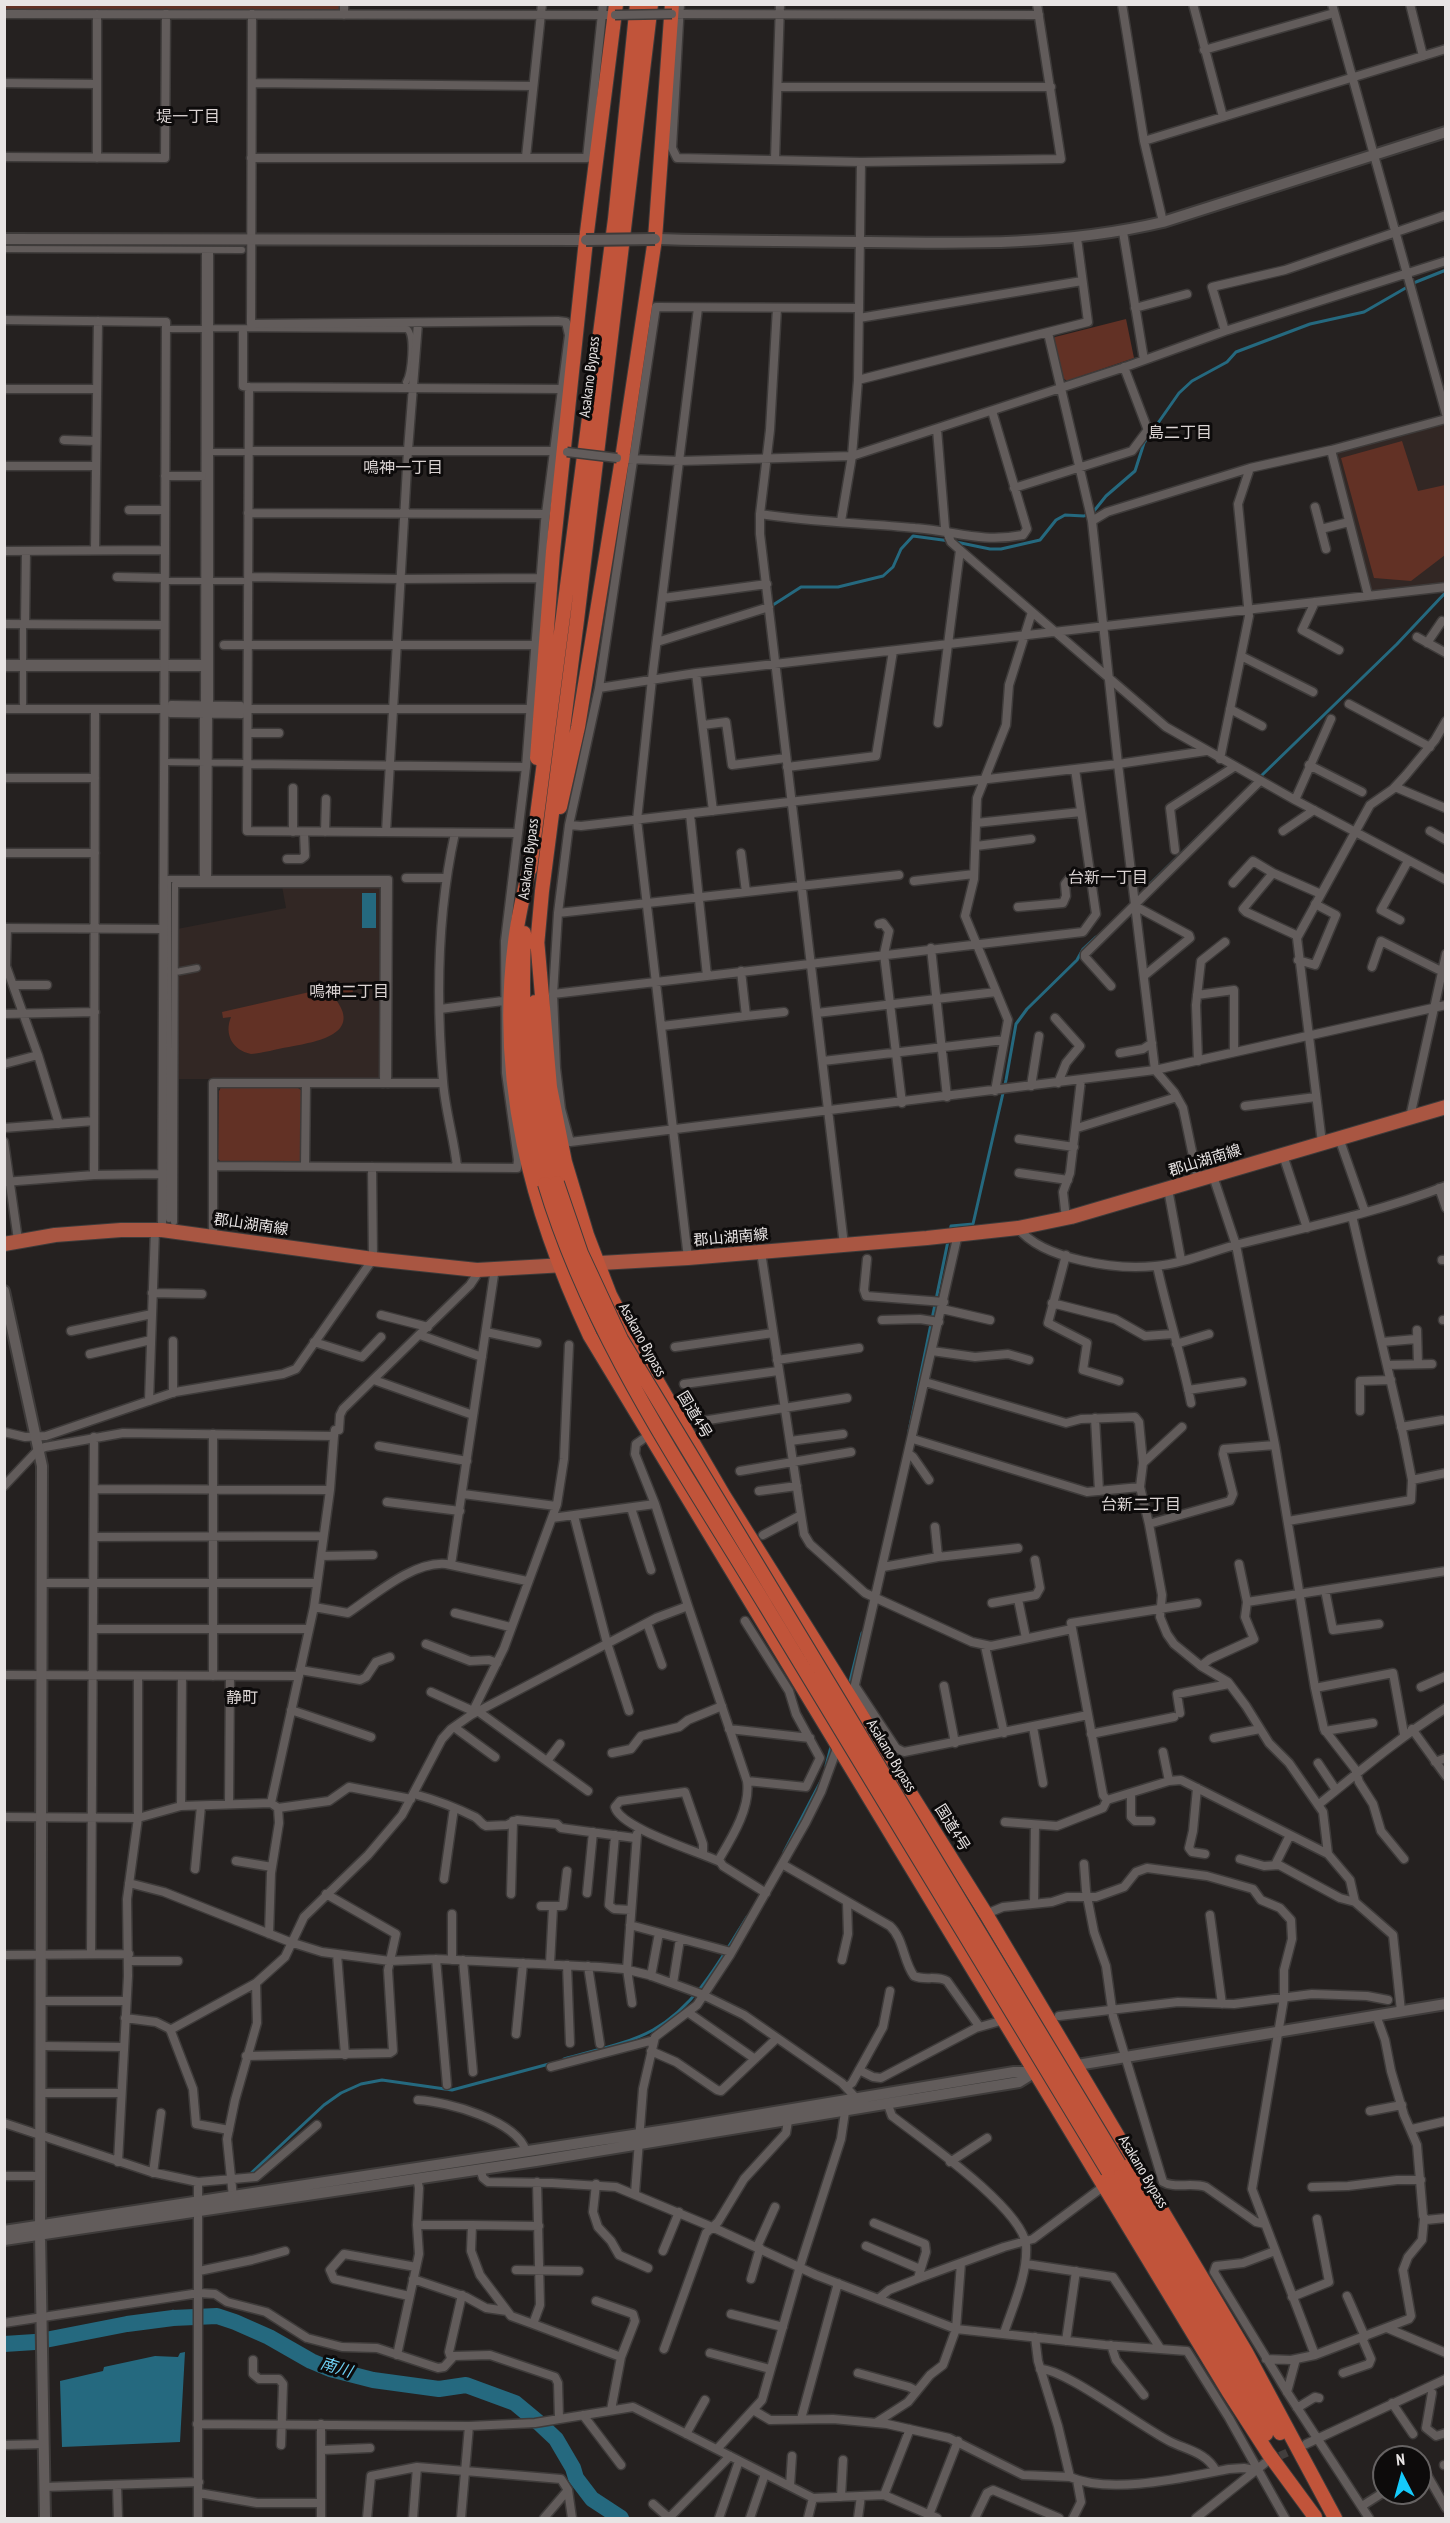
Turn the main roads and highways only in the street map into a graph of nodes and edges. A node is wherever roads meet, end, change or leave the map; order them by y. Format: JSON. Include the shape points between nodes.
{"nodes":[{"id":1,"x":637,"y":4,"type":"edge"},
{"id":2,"x":651,"y":4,"type":"edge"},
{"id":3,"x":676,"y":9,"type":"edge"},
{"id":4,"x":611,"y":12,"type":"edge"},
{"id":5,"x":534,"y":835,"type":"junction"},
{"id":6,"x":531,"y":861,"type":"junction"},
{"id":7,"x":542,"y":891,"type":"junction"},
{"id":8,"x":537,"y":939,"type":"junction"},
{"id":9,"x":1446,"y":1107,"type":"edge"},
{"id":10,"x":551,"y":1184,"type":"junction"},
{"id":11,"x":11,"y":1242,"type":"edge"},
{"id":12,"x":598,"y":1263,"type":"junction"},
{"id":13,"x":558,"y":1265,"type":"junction"},
{"id":14,"x":1113,"y":2168,"type":"junction"},
{"id":15,"x":1315,"y":2518,"type":"edge"},
{"id":16,"x":1334,"y":2518,"type":"edge"}],
"edges":[{"from":1,"to":5,"type":"highway","name":"Asakano Bypass","via":[[615,219]]},
{"from":2,"to":7,"type":"highway","name":"Asakano Bypass"},
{"from":3,"to":7,"type":"highway","via":[[655,239],[624,459],[578,727]]},
{"from":4,"to":5,"type":"highway","via":[[547,611]]},
{"from":5,"to":6,"type":"highway","name":"Asakano Bypass"},
{"from":6,"to":10,"type":"highway","name":"Asakano Bypass","via":[[524,932],[522,1035],[529,1103]]},
{"from":6,"to":13,"type":"highway","via":[[515,940],[510,1010],[512,1046],[527,1163]]},
{"from":7,"to":8,"type":"highway","name":"Asakano Bypass"},
{"from":8,"to":10,"type":"highway","name":"Asakano Bypass","via":[[534,1021]]},
{"from":8,"to":12,"type":"highway","name":"国道4号","via":[[554,1115]]},
{"from":9,"to":12,"type":"main road","name":"郡山湖南線","via":[[1066,1218],[1018,1228]]},
{"from":10,"to":14,"type":"highway","name":"Asakano Bypass","bridge":true,"via":[[569,1257],[611,1346],[688,1479]]},
{"from":11,"to":13,"type":"main road","name":"郡山湖南線","via":[[165,1225],[213,1236],[477,1270]]},
{"from":12,"to":13,"type":"main road","name":"郡山湖南線"},
{"from":12,"to":16,"type":"highway","name":"国道4号","via":[[610,1295],[659,1389],[759,1541],[986,1914],[1246,2352]]},
{"from":13,"to":15,"type":"highway","via":[[590,1336],[836,1750],[1228,2391]]},
{"from":14,"to":15,"type":"highway","name":"Asakano Bypass"},
{"from":14,"to":16,"type":"highway","name":"Asakano Bypass"}]}
